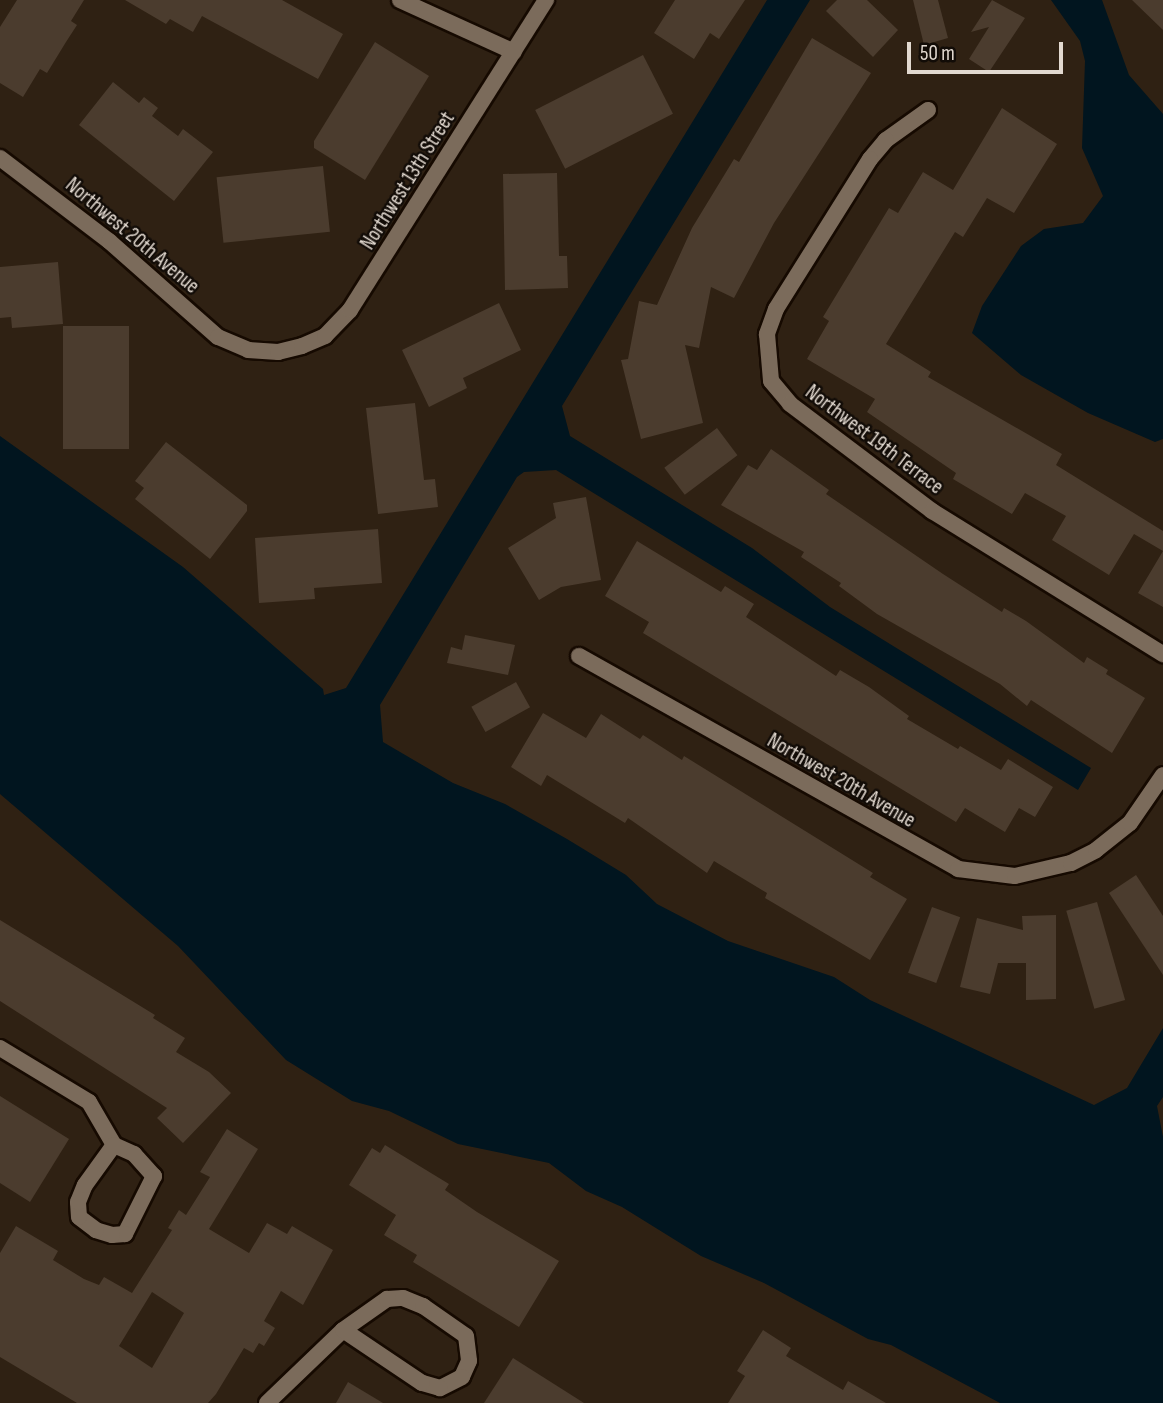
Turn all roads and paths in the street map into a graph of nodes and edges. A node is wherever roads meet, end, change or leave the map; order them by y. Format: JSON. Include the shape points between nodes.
{"nodes":[{"id":1,"x":400,"y":0,"type":"edge"},
{"id":2,"x":546,"y":0,"type":"edge"},
{"id":3,"x":514,"y":52,"type":"junction"},
{"id":4,"x":928,"y":110,"type":"dead end"},
{"id":5,"x":0,"y":158,"type":"edge"},
{"id":6,"x":278,"y":352,"type":"joint"},
{"id":7,"x":1163,"y":654,"type":"edge"},
{"id":8,"x":579,"y":656,"type":"dead end"},
{"id":9,"x":1163,"y":775,"type":"edge"},
{"id":10,"x":0,"y":1048,"type":"edge"},
{"id":11,"x":114,"y":1145,"type":"junction"},
{"id":12,"x":343,"y":1330,"type":"junction"},
{"id":13,"x":267,"y":1403,"type":"edge"}],
"edges":[{"from":1,"to":3,"type":"street"},
{"from":2,"to":3,"type":"street","name":"Northwest 13th Street"},
{"from":3,"to":6,"type":"street","name":"Northwest 13th Street","via":[[350,310],[326,336]]},
{"from":4,"to":7,"type":"street","name":"Northwest 19th Terrace","via":[[886,140],[870,159],[776,309],[767,334],[771,381],[790,404],[932,511]]},
{"from":5,"to":6,"type":"street","name":"Northwest 20th Avenue","via":[[110,241],[218,337],[248,350]]},
{"from":8,"to":9,"type":"street","name":"Northwest 20th Avenue","via":[[945,865],[986,875],[1015,876],[1062,866],[1097,850],[1130,823]]},
{"from":10,"to":11,"type":"street","via":[[89,1102]]},
{"from":11,"to":11,"type":"street","via":[[134,1154],[154,1176],[125,1234],[112,1235],[79,1217],[78,1202]]},
{"from":12,"to":12,"type":"street","via":[[372,1307],[403,1298],[466,1336],[469,1361],[462,1377],[440,1388],[422,1383]]},
{"from":12,"to":13,"type":"street"}]}
